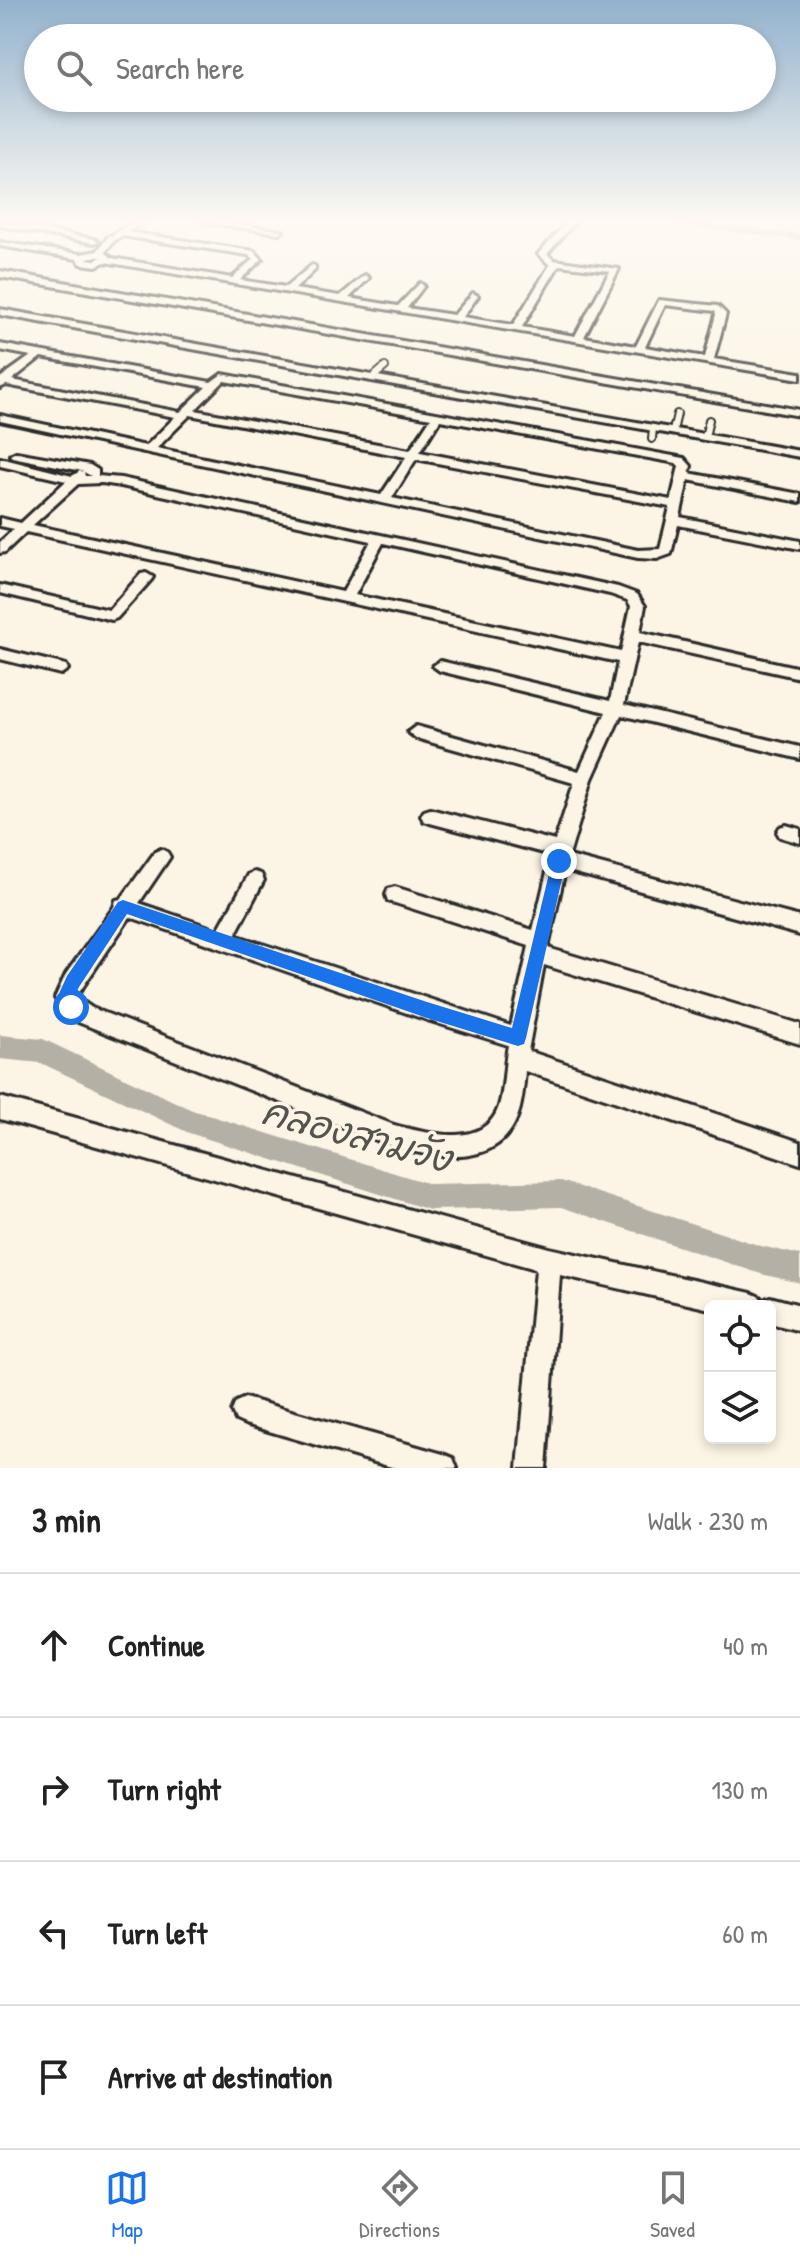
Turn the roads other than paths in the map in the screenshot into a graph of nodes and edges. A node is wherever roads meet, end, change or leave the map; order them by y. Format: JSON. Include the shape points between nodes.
{"nodes":[{"id":1,"x":95,"y":291,"type":"edge"},
{"id":2,"x":291,"y":291,"type":"edge"},
{"id":3,"x":352,"y":291,"type":"edge"},
{"id":4,"x":416,"y":291,"type":"edge"},
{"id":5,"x":539,"y":291,"type":"edge"},
{"id":6,"x":604,"y":291,"type":"edge"},
{"id":7,"x":473,"y":296,"type":"dead end"},
{"id":8,"x":343,"y":299,"type":"junction"},
{"id":9,"x":401,"y":309,"type":"junction"},
{"id":10,"x":0,"y":312,"type":"edge"},
{"id":11,"x":457,"y":318,"type":"junction"},
{"id":12,"x":516,"y":328,"type":"junction"},
{"id":13,"x":579,"y":338,"type":"junction"},
{"id":14,"x":0,"y":347,"type":"edge"},
{"id":15,"x":640,"y":348,"type":"junction"},
{"id":16,"x":39,"y":354,"type":"junction"},
{"id":17,"x":709,"y":360,"type":"junction"},
{"id":18,"x":385,"y":367,"type":"dead end"},
{"id":19,"x":800,"y":376,"type":"edge"},
{"id":20,"x":372,"y":378,"type":"junction"},
{"id":21,"x":2,"y":382,"type":"edge"},
{"id":22,"x":211,"y":385,"type":"junction"},
{"id":23,"x":183,"y":413,"type":"junction"},
{"id":24,"x":800,"y":413,"type":"edge"},
{"id":25,"x":677,"y":414,"type":"dead end"},
{"id":26,"x":438,"y":415,"type":"junction"},
{"id":27,"x":0,"y":418,"type":"edge"},
{"id":28,"x":709,"y":420,"type":"dead end"},
{"id":29,"x":673,"y":431,"type":"junction"},
{"id":30,"x":705,"y":437,"type":"junction"},
{"id":31,"x":148,"y":450,"type":"junction"},
{"id":32,"x":0,"y":451,"type":"edge"},
{"id":33,"x":412,"y":454,"type":"junction"},
{"id":34,"x":800,"y":454,"type":"edge"},
{"id":35,"x":0,"y":462,"type":"edge"},
{"id":36,"x":86,"y":468,"type":"junction"},
{"id":37,"x":684,"y":476,"type":"junction"},
{"id":38,"x":102,"y":479,"type":"junction"},
{"id":39,"x":76,"y":480,"type":"junction"},
{"id":40,"x":800,"y":498,"type":"edge"},
{"id":41,"x":385,"y":499,"type":"junction"},
{"id":42,"x":677,"y":505,"type":"junction"},
{"id":43,"x":674,"y":520,"type":"junction"},
{"id":44,"x":0,"y":522,"type":"edge"},
{"id":45,"x":23,"y":527,"type":"junction"},
{"id":46,"x":378,"y":540,"type":"junction"},
{"id":47,"x":800,"y":545,"type":"edge"},
{"id":48,"x":0,"y":549,"type":"edge"},
{"id":49,"x":146,"y":577,"type":"dead end"},
{"id":50,"x":0,"y":589,"type":"edge"},
{"id":51,"x":347,"y":597,"type":"junction"},
{"id":52,"x":634,"y":636,"type":"junction"},
{"id":53,"x":0,"y":654,"type":"edge"},
{"id":54,"x":628,"y":659,"type":"junction"},
{"id":55,"x":440,"y":666,"type":"dead end"},
{"id":56,"x":61,"y":669,"type":"dead end"},
{"id":57,"x":800,"y":673,"type":"edge"},
{"id":58,"x":616,"y":708,"type":"junction"},
{"id":59,"x":416,"y":732,"type":"dead end"},
{"id":60,"x":800,"y":753,"type":"edge"},
{"id":61,"x":584,"y":779,"type":"junction"},
{"id":62,"x":430,"y":816,"type":"dead end"},
{"id":63,"x":560,"y":856,"type":"junction"},
{"id":64,"x":161,"y":857,"type":"dead end"},
{"id":65,"x":255,"y":880,"type":"dead end"},
{"id":66,"x":395,"y":895,"type":"dead end"},
{"id":67,"x":123,"y":906,"type":"junction"},
{"id":68,"x":800,"y":926,"type":"edge"},
{"id":69,"x":222,"y":940,"type":"junction"},
{"id":70,"x":538,"y":947,"type":"junction"},
{"id":71,"x":800,"y":1034,"type":"edge"},
{"id":72,"x":517,"y":1048,"type":"junction"},
{"id":73,"x":0,"y":1108,"type":"edge"},
{"id":74,"x":800,"y":1153,"type":"edge"},
{"id":75,"x":549,"y":1260,"type":"junction"},
{"id":76,"x":725,"y":1300,"type":"edge"},
{"id":77,"x":776,"y":1312,"type":"edge"},
{"id":78,"x":800,"y":1318,"type":"edge"},
{"id":79,"x":245,"y":1411,"type":"dead end"},
{"id":80,"x":443,"y":1468,"type":"edge"},
{"id":81,"x":532,"y":1468,"type":"edge"}],
"edges":[{"from":1,"to":24,"type":"street"},
{"from":2,"to":8,"type":"street"},
{"from":3,"to":8,"type":"street"},
{"from":4,"to":9,"type":"street"},
{"from":5,"to":12,"type":"street"},
{"from":6,"to":13,"type":"street"},
{"from":7,"to":11,"type":"street"},
{"from":8,"to":9,"type":"street"},
{"from":9,"to":11,"type":"street"},
{"from":10,"to":20,"type":"street"},
{"from":11,"to":12,"type":"street"},
{"from":12,"to":13,"type":"street"},
{"from":13,"to":15,"type":"street"},
{"from":14,"to":16,"type":"street"},
{"from":15,"to":17,"type":"street"},
{"from":15,"to":17,"type":"street","via":[[662,302],[718,309]]},
{"from":16,"to":21,"type":"street"},
{"from":16,"to":22,"type":"street"},
{"from":17,"to":19,"type":"street"},
{"from":18,"to":20,"type":"lane"},
{"from":20,"to":29,"type":"street","via":[[652,434]]},
{"from":21,"to":23,"type":"street"},
{"from":22,"to":23,"type":"street"},
{"from":22,"to":26,"type":"street","via":[[228,377]]},
{"from":23,"to":31,"type":"street"},
{"from":23,"to":33,"type":"street"},
{"from":25,"to":29,"type":"lane"},
{"from":26,"to":33,"type":"street"},
{"from":26,"to":37,"type":"street","via":[[680,460],[685,462]]},
{"from":27,"to":31,"type":"street"},
{"from":28,"to":30,"type":"lane"},
{"from":29,"to":30,"type":"street"},
{"from":30,"to":34,"type":"street"},
{"from":31,"to":41,"type":"street"},
{"from":32,"to":36,"type":"street"},
{"from":33,"to":41,"type":"street"},
{"from":33,"to":42,"type":"street"},
{"from":35,"to":39,"type":"street"},
{"from":36,"to":38,"type":"street"},
{"from":36,"to":39,"type":"street"},
{"from":37,"to":40,"type":"street"},
{"from":37,"to":42,"type":"street"},
{"from":38,"to":39,"type":"street"},
{"from":38,"to":46,"type":"street"},
{"from":39,"to":45,"type":"street"},
{"from":41,"to":43,"type":"street","via":[[638,554],[666,551]]},
{"from":42,"to":43,"type":"street"},
{"from":43,"to":47,"type":"street"},
{"from":44,"to":45,"type":"street"},
{"from":45,"to":48,"type":"street"},
{"from":45,"to":51,"type":"street"},
{"from":46,"to":51,"type":"street"},
{"from":46,"to":52,"type":"street","via":[[632,597],[638,606]]},
{"from":49,"to":50,"type":"street","via":[[112,615]]},
{"from":51,"to":54,"type":"street"},
{"from":52,"to":54,"type":"street"},
{"from":52,"to":57,"type":"street"},
{"from":53,"to":56,"type":"street"},
{"from":54,"to":58,"type":"street"},
{"from":55,"to":58,"type":"street"},
{"from":58,"to":60,"type":"street"},
{"from":58,"to":61,"type":"street"},
{"from":59,"to":61,"type":"street"},
{"from":61,"to":63,"type":"street"},
{"from":62,"to":63,"type":"street"},
{"from":63,"to":68,"type":"street"},
{"from":63,"to":70,"type":"street"},
{"from":64,"to":67,"type":"street"},
{"from":65,"to":69,"type":"street"},
{"from":66,"to":70,"type":"street"},
{"from":67,"to":69,"type":"street"},
{"from":67,"to":72,"type":"street","via":[[73,981],[65,998],[71,1007],[394,1136],[452,1147],[491,1135],[503,1125],[509,1109]]},
{"from":69,"to":72,"type":"street"},
{"from":70,"to":71,"type":"street"},
{"from":70,"to":72,"type":"street"},
{"from":72,"to":74,"type":"street"},
{"from":73,"to":75,"type":"street"},
{"from":75,"to":76,"type":"street"},
{"from":75,"to":81,"type":"street"},
{"from":77,"to":78,"type":"street"},
{"from":79,"to":80,"type":"street"}]}
